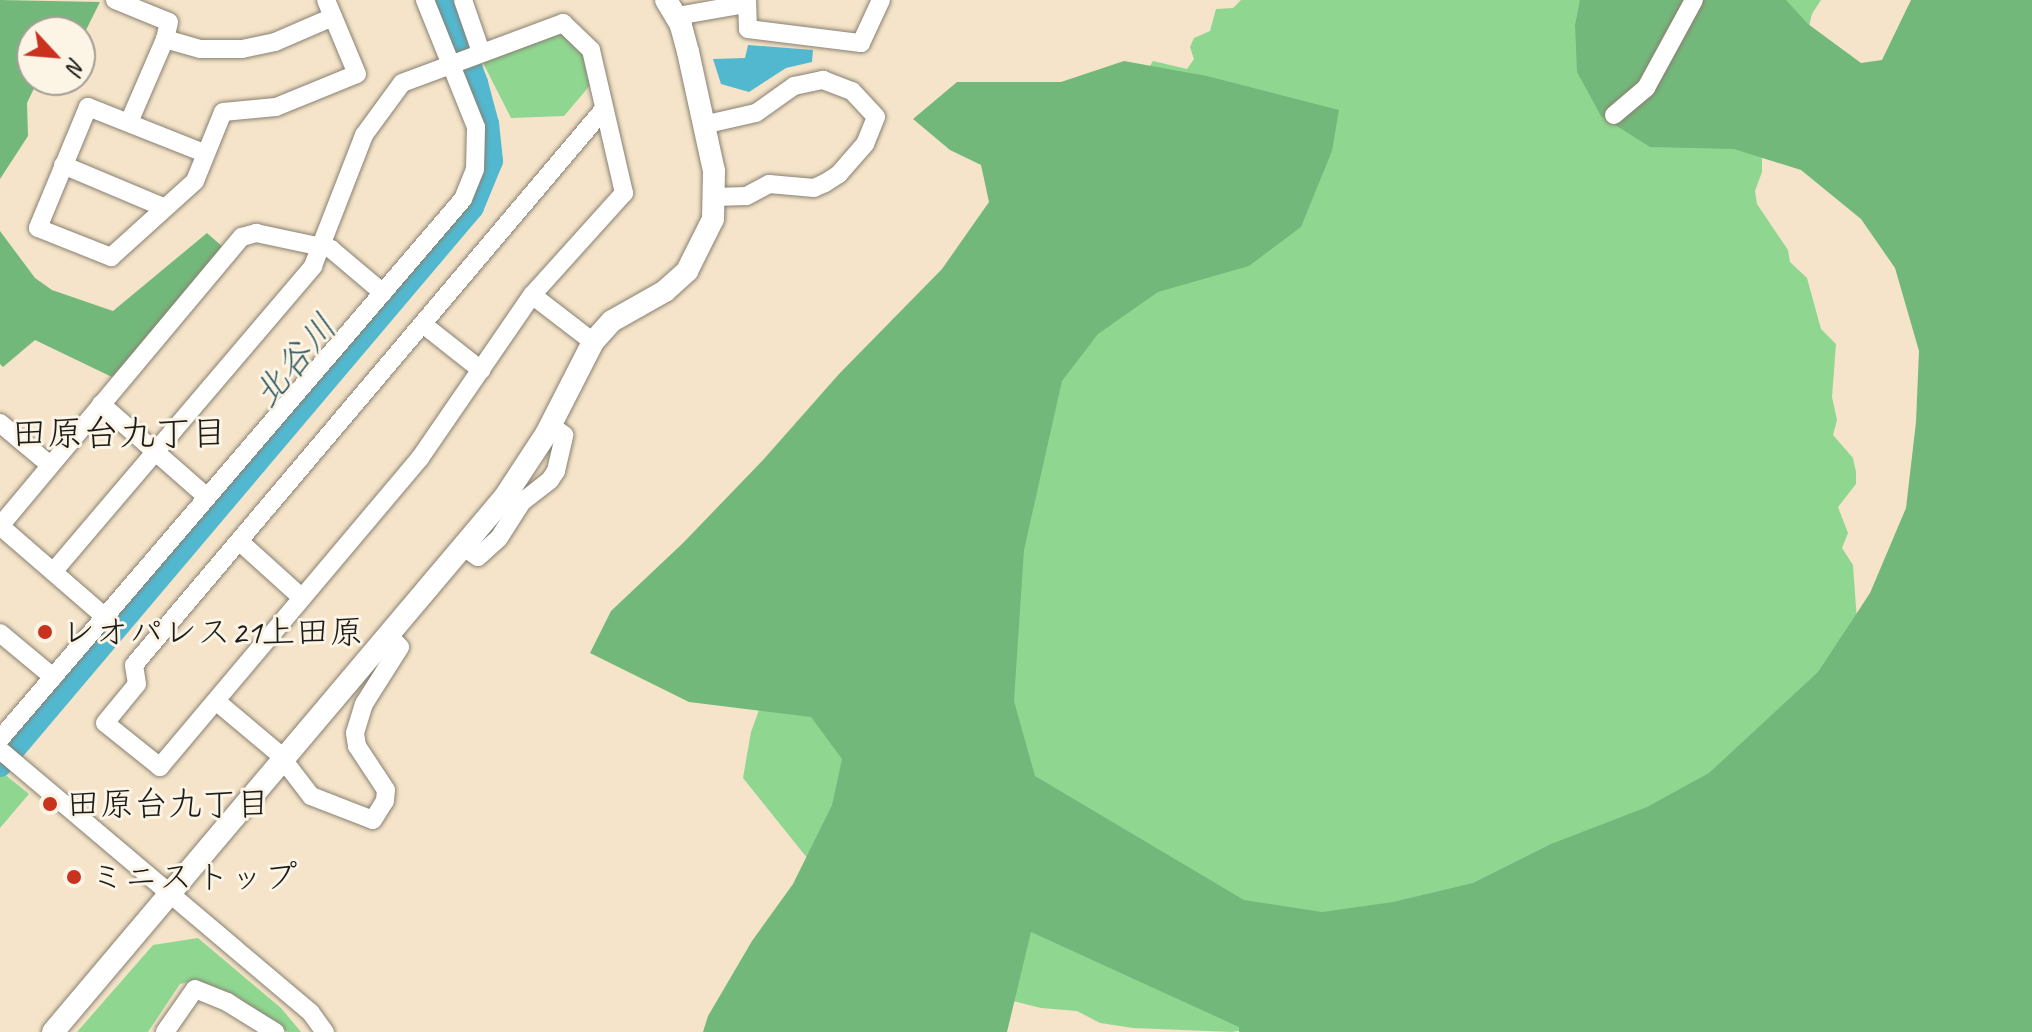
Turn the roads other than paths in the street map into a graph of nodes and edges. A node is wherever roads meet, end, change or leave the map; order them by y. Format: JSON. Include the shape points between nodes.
{"nodes":[{"id":1,"x":115,"y":0,"type":"edge"},
{"id":2,"x":425,"y":0,"type":"edge"},
{"id":3,"x":463,"y":0,"type":"edge"},
{"id":4,"x":881,"y":0,"type":"edge"},
{"id":5,"x":1694,"y":0,"type":"edge"},
{"id":6,"x":747,"y":2,"type":"edge"},
{"id":7,"x":330,"y":8,"type":"edge"},
{"id":8,"x":671,"y":8,"type":"edge"},
{"id":9,"x":165,"y":39,"type":"junction"},
{"id":10,"x":481,"y":53,"type":"junction"},
{"id":11,"x":452,"y":63,"type":"junction"},
{"id":12,"x":604,"y":109,"type":"junction"},
{"id":13,"x":1614,"y":115,"type":"dead end"},
{"id":14,"x":129,"y":122,"type":"junction"},
{"id":15,"x":703,"y":125,"type":"junction"},
{"id":16,"x":204,"y":153,"type":"junction"},
{"id":17,"x":63,"y":165,"type":"junction"},
{"id":18,"x":715,"y":197,"type":"junction"},
{"id":19,"x":163,"y":207,"type":"junction"},
{"id":20,"x":322,"y":246,"type":"junction"},
{"id":21,"x":383,"y":293,"type":"junction"},
{"id":22,"x":532,"y":295,"type":"junction"},
{"id":23,"x":424,"y":325,"type":"junction"},
{"id":24,"x":593,"y":342,"type":"junction"},
{"id":25,"x":481,"y":370,"type":"junction"},
{"id":26,"x":101,"y":404,"type":"junction"},
{"id":27,"x":0,"y":423,"type":"edge"},
{"id":28,"x":155,"y":452,"type":"junction"},
{"id":29,"x":50,"y":465,"type":"junction"},
{"id":30,"x":207,"y":497,"type":"junction"},
{"id":31,"x":239,"y":541,"type":"junction"},
{"id":32,"x":53,"y":572,"type":"junction"},
{"id":33,"x":302,"y":598,"type":"junction"},
{"id":34,"x":104,"y":616,"type":"junction"},
{"id":35,"x":0,"y":633,"type":"edge"},
{"id":36,"x":389,"y":636,"type":"junction"},
{"id":37,"x":53,"y":677,"type":"junction"},
{"id":38,"x":342,"y":692,"type":"junction"},
{"id":39,"x":216,"y":701,"type":"junction"},
{"id":40,"x":364,"y":704,"type":"junction"},
{"id":41,"x":0,"y":739,"type":"edge"},
{"id":42,"x":0,"y":750,"type":"edge"},
{"id":43,"x":284,"y":760,"type":"junction"},
{"id":44,"x":171,"y":893,"type":"junction"},
{"id":45,"x":264,"y":1029,"type":"edge"},
{"id":46,"x":53,"y":1032,"type":"edge"},
{"id":47,"x":165,"y":1032,"type":"edge"},
{"id":48,"x":325,"y":1032,"type":"edge"}],
"edges":[{"from":1,"to":9,"type":"street","via":[[169,22]]},
{"from":2,"to":11,"type":"street"},
{"from":3,"to":10,"type":"street"},
{"from":4,"to":6,"type":"street","via":[[861,43],[748,29]]},
{"from":5,"to":13,"type":"street","via":[[1646,88]]},
{"from":6,"to":8,"type":"street"},
{"from":7,"to":9,"type":"street","via":[[275,42],[242,49],[200,49]]},
{"from":7,"to":16,"type":"street","via":[[357,74],[276,107],[223,112]]},
{"from":8,"to":15,"type":"main road","via":[[688,52]]},
{"from":9,"to":14,"type":"street"},
{"from":10,"to":11,"type":"street"},
{"from":10,"to":12,"type":"street","via":[[563,23],[591,50]]},
{"from":11,"to":20,"type":"street","via":[[402,83],[364,135]]},
{"from":11,"to":21,"type":"street","via":[[476,127],[475,169],[463,199]]},
{"from":12,"to":22,"type":"street","via":[[624,193]]},
{"from":12,"to":23,"type":"street"},
{"from":14,"to":16,"type":"street"},
{"from":14,"to":17,"type":"street","via":[[88,107]]},
{"from":15,"to":18,"type":"main road"},
{"from":15,"to":18,"type":"street","via":[[756,113],[794,86],[823,80],[852,91],[876,117],[865,144],[825,183],[814,188],[769,184],[746,196]]},
{"from":16,"to":19,"type":"street","via":[[195,181]]},
{"from":17,"to":19,"type":"street"},
{"from":17,"to":19,"type":"street","via":[[38,228],[111,257]]},
{"from":18,"to":24,"type":"main road","via":[[713,219],[687,271],[665,291],[612,321]]},
{"from":20,"to":21,"type":"street"},
{"from":20,"to":26,"type":"street","via":[[256,233],[242,237]]},
{"from":20,"to":28,"type":"street","via":[[313,266]]},
{"from":21,"to":30,"type":"street"},
{"from":22,"to":24,"type":"street"},
{"from":22,"to":25,"type":"street"},
{"from":23,"to":25,"type":"street"},
{"from":23,"to":31,"type":"street"},
{"from":24,"to":36,"type":"main road","via":[[519,478]]},
{"from":25,"to":33,"type":"street","via":[[420,458]]},
{"from":26,"to":28,"type":"street"},
{"from":26,"to":29,"type":"street"},
{"from":27,"to":29,"type":"street"},
{"from":28,"to":30,"type":"street"},
{"from":28,"to":32,"type":"street"},
{"from":29,"to":32,"type":"street","via":[[0,526]]},
{"from":30,"to":34,"type":"street"},
{"from":31,"to":33,"type":"street"},
{"from":31,"to":39,"type":"street","via":[[134,665],[137,684],[105,723],[160,767]]},
{"from":32,"to":34,"type":"street"},
{"from":33,"to":39,"type":"street"},
{"from":34,"to":37,"type":"street"},
{"from":35,"to":37,"type":"street"},
{"from":36,"to":38,"type":"main road"},
{"from":36,"to":40,"type":"street","via":[[400,647]]},
{"from":37,"to":41,"type":"street"},
{"from":38,"to":40,"type":"street"},
{"from":38,"to":43,"type":"main road"},
{"from":39,"to":43,"type":"street"},
{"from":40,"to":43,"type":"street","via":[[355,733],[357,746],[386,790],[373,820],[311,796]]},
{"from":42,"to":44,"type":"street"},
{"from":43,"to":44,"type":"main road"},
{"from":44,"to":46,"type":"main road"},
{"from":44,"to":48,"type":"street","via":[[311,1013]]},
{"from":45,"to":47,"type":"street","via":[[195,989]]}]}
